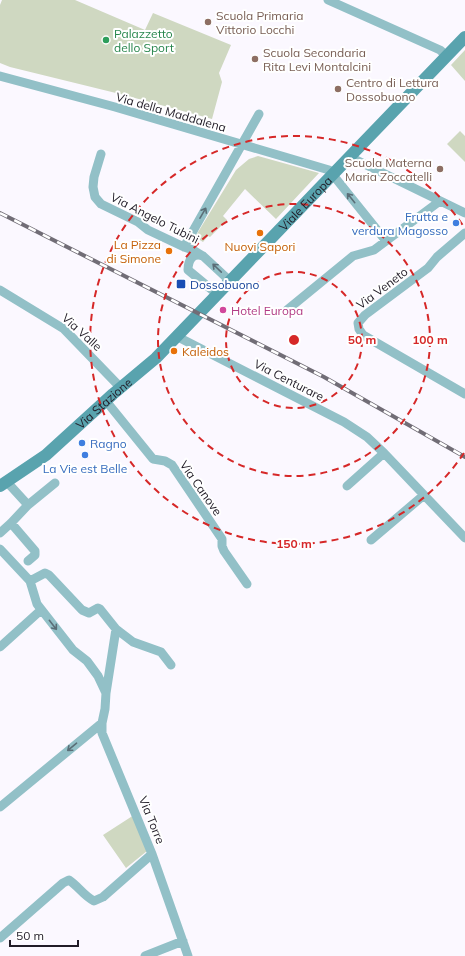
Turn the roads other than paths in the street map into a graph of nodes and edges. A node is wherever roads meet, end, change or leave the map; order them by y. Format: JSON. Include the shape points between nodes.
{"nodes":[{"id":1,"x":328,"y":0,"type":"edge"},
{"id":2,"x":465,"y":37,"type":"edge"},
{"id":3,"x":447,"y":56,"type":"junction"},
{"id":4,"x":0,"y":76,"type":"edge"},
{"id":5,"x":259,"y":114,"type":"dead end"},
{"id":6,"x":242,"y":145,"type":"junction"},
{"id":7,"x":101,"y":154,"type":"dead end"},
{"id":8,"x":350,"y":157,"type":"junction"},
{"id":9,"x":333,"y":175,"type":"junction"},
{"id":10,"x":440,"y":201,"type":"junction"},
{"id":11,"x":465,"y":212,"type":"edge"},
{"id":12,"x":465,"y":232,"type":"edge"},
{"id":13,"x":386,"y":241,"type":"junction"},
{"id":14,"x":184,"y":247,"type":"junction"},
{"id":15,"x":204,"y":256,"type":"junction"},
{"id":16,"x":230,"y":280,"type":"junction"},
{"id":17,"x":0,"y":290,"type":"edge"},
{"id":18,"x":217,"y":294,"type":"junction"},
{"id":19,"x":287,"y":310,"type":"dead end"},
{"id":20,"x":194,"y":317,"type":"joint"},
{"id":21,"x":178,"y":337,"type":"junction"},
{"id":22,"x":121,"y":388,"type":"junction"},
{"id":23,"x":463,"y":390,"type":"edge"},
{"id":24,"x":106,"y":401,"type":"junction"},
{"id":25,"x":384,"y":453,"type":"junction"},
{"id":26,"x":55,"y":482,"type":"dead end"},
{"id":27,"x":3,"y":484,"type":"edge"},
{"id":28,"x":347,"y":486,"type":"dead end"},
{"id":29,"x":424,"y":495,"type":"junction"},
{"id":30,"x":28,"y":505,"type":"junction"},
{"id":31,"x":11,"y":523,"type":"junction"},
{"id":32,"x":0,"y":533,"type":"edge"},
{"id":33,"x":465,"y":538,"type":"edge"},
{"id":34,"x":371,"y":540,"type":"dead end"},
{"id":35,"x":0,"y":549,"type":"edge"},
{"id":36,"x":28,"y":561,"type":"dead end"},
{"id":37,"x":30,"y":581,"type":"junction"},
{"id":38,"x":247,"y":584,"type":"dead end"},
{"id":39,"x":41,"y":610,"type":"junction"},
{"id":40,"x":116,"y":629,"type":"junction"},
{"id":41,"x":0,"y":646,"type":"edge"},
{"id":42,"x":171,"y":665,"type":"dead end"},
{"id":43,"x":106,"y":694,"type":"junction"},
{"id":44,"x":102,"y":723,"type":"junction"},
{"id":45,"x":0,"y":807,"type":"edge"},
{"id":46,"x":152,"y":854,"type":"junction"},
{"id":47,"x":0,"y":938,"type":"edge"},
{"id":48,"x":182,"y":941,"type":"junction"},
{"id":49,"x":145,"y":956,"type":"edge"},
{"id":50,"x":188,"y":956,"type":"edge"}],
"edges":[{"from":1,"to":3,"type":"street","via":[[440,50]]},
{"from":2,"to":3,"type":"street","name":"Viale Europa"},
{"from":3,"to":8,"type":"street","name":"Viale Europa"},
{"from":4,"to":6,"type":"street","name":"Via della Maddalena"},
{"from":5,"to":6,"type":"street"},
{"from":6,"to":9,"type":"street","name":"Via della Maddalena","via":[[329,170]]},
{"from":14,"to":6,"type":"street","one_way":true},
{"from":7,"to":14,"type":"street","name":"Via Angelo Tubini","via":[[92,187],[98,201]]},
{"from":8,"to":9,"type":"street","name":"Viale Europa"},
{"from":8,"to":10,"type":"street"},
{"from":13,"to":9,"type":"street","one_way":true},
{"from":9,"to":16,"type":"street","name":"Viale Europa"},
{"from":10,"to":11,"type":"street"},
{"from":10,"to":13,"type":"street"},
{"from":12,"to":23,"type":"street","name":"Via Veneto","via":[[428,268],[358,322],[363,335]]},
{"from":13,"to":19,"type":"street","via":[[374,250],[353,256]]},
{"from":14,"to":15,"type":"street","name":"Via Angelo Tubini"},
{"from":16,"to":15,"type":"street","name":"Via Angelo Tubini","one_way":true},
{"from":15,"to":18,"type":"street","via":[[198,254],[191,258],[188,270]]},
{"from":16,"to":18,"type":"street","name":"Viale Europa"},
{"from":17,"to":22,"type":"street","name":"Via Valle","via":[[64,328]]},
{"from":18,"to":20,"type":"street","name":"Viale Europa"},
{"from":20,"to":21,"type":"street","name":"Via Stazione"},
{"from":21,"to":22,"type":"street","name":"Via Stazione"},
{"from":21,"to":25,"type":"street","name":"Via Centurare","via":[[344,422],[367,437]]},
{"from":22,"to":24,"type":"street","name":"Via Stazione"},
{"from":24,"to":27,"type":"street","name":"Via Stazione","via":[[46,455]]},
{"from":24,"to":38,"type":"street","name":"Via Canove","via":[[153,459],[172,465],[222,539],[224,551]]},
{"from":25,"to":28,"type":"street"},
{"from":25,"to":29,"type":"street","name":"Via Centurare"},
{"from":26,"to":30,"type":"street"},
{"from":27,"to":30,"type":"street","name":"Via Stazione"},
{"from":29,"to":33,"type":"street","name":"Via Centurare"},
{"from":29,"to":34,"type":"street"},
{"from":30,"to":31,"type":"street"},
{"from":31,"to":32,"type":"street"},
{"from":31,"to":36,"type":"street","via":[[35,551],[35,555]]},
{"from":35,"to":37,"type":"street"},
{"from":37,"to":39,"type":"street"},
{"from":37,"to":40,"type":"street","via":[[44,573],[49,575],[82,610],[89,613],[100,609]]},
{"from":39,"to":41,"type":"street"},
{"from":39,"to":43,"type":"street","one_way":true,"via":[[73,650],[87,661],[98,676]]},
{"from":40,"to":42,"type":"street","via":[[133,642],[161,652]]},
{"from":40,"to":43,"type":"street","name":"Via Torre"},
{"from":43,"to":44,"type":"street","name":"Via Torre"},
{"from":44,"to":45,"type":"street","one_way":true},
{"from":44,"to":46,"type":"street","name":"Via Torre","via":[[102,733],[107,747]]},
{"from":46,"to":47,"type":"street","via":[[94,901],[69,880],[63,883]]},
{"from":46,"to":48,"type":"street","name":"Via Torre"},
{"from":48,"to":49,"type":"street"},
{"from":48,"to":50,"type":"street","name":"Via Torre"}]}
